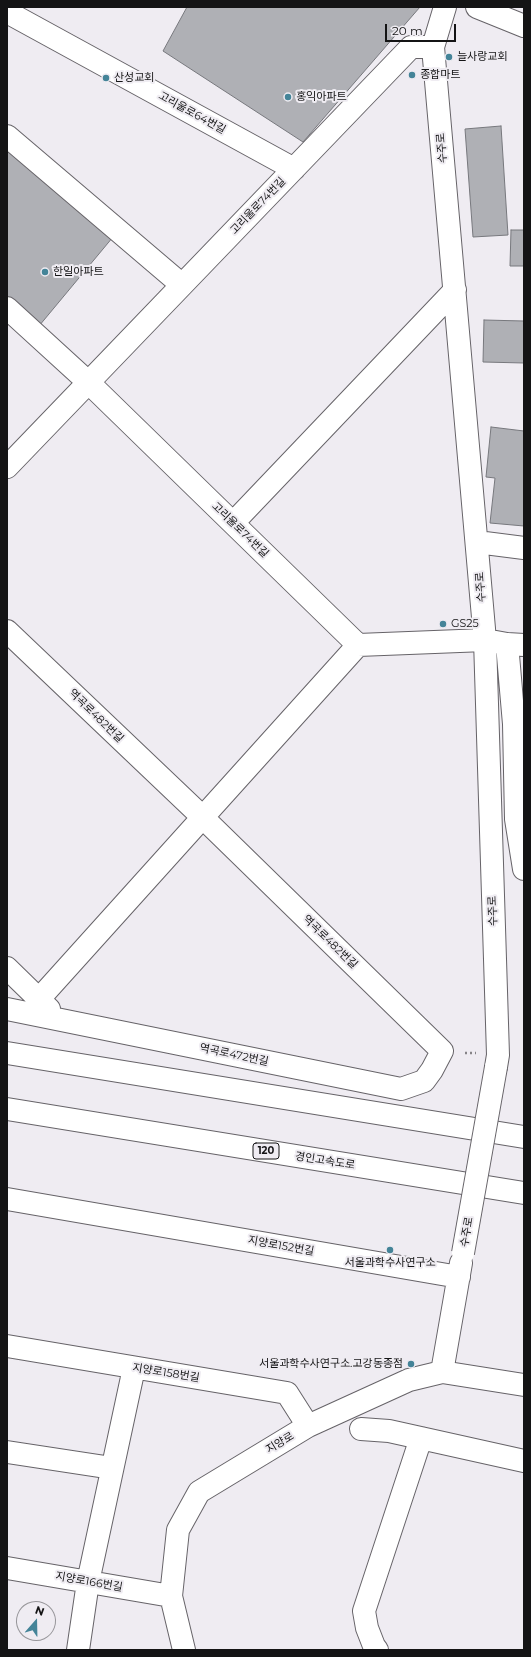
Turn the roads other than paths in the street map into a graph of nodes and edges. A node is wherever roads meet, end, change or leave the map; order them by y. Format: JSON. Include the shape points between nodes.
{"nodes":[{"id":1,"x":445,"y":7,"type":"edge"},
{"id":2,"x":477,"y":7,"type":"edge"},
{"id":3,"x":7,"y":12,"type":"edge"},
{"id":4,"x":524,"y":26,"type":"edge"},
{"id":5,"x":433,"y":47,"type":"junction"},
{"id":6,"x":7,"y":136,"type":"edge"},
{"id":7,"x":294,"y":169,"type":"junction"},
{"id":8,"x":182,"y":285,"type":"junction"},
{"id":9,"x":455,"y":290,"type":"junction"},
{"id":10,"x":7,"y":308,"type":"edge"},
{"id":11,"x":88,"y":382,"type":"junction"},
{"id":12,"x":7,"y":467,"type":"edge"},
{"id":13,"x":233,"y":523,"type":"junction"},
{"id":14,"x":477,"y":542,"type":"junction"},
{"id":15,"x":524,"y":548,"type":"edge"},
{"id":16,"x":7,"y":631,"type":"edge"},
{"id":17,"x":485,"y":640,"type":"junction"},
{"id":18,"x":358,"y":645,"type":"junction"},
{"id":19,"x":516,"y":645,"type":"edge"},
{"id":20,"x":519,"y":724,"type":"edge"},
{"id":21,"x":202,"y":818,"type":"junction"},
{"id":22,"x":524,"y":869,"type":"edge"},
{"id":23,"x":7,"y":968,"type":"edge"},
{"id":24,"x":39,"y":999,"type":"junction"},
{"id":25,"x":7,"y":1009,"type":"edge"},
{"id":26,"x":60,"y":1019,"type":"junction"},
{"id":27,"x":7,"y":1053,"type":"edge"},
{"id":28,"x":432,"y":1070,"type":"joint"},
{"id":29,"x":7,"y":1110,"type":"edge"},
{"id":30,"x":524,"y":1137,"type":"edge"},
{"id":31,"x":524,"y":1193,"type":"edge"},
{"id":32,"x":7,"y":1199,"type":"edge"},
{"id":33,"x":459,"y":1277,"type":"junction"},
{"id":34,"x":7,"y":1346,"type":"edge"},
{"id":35,"x":134,"y":1368,"type":"junction"},
{"id":36,"x":442,"y":1372,"type":"junction"},
{"id":37,"x":524,"y":1385,"type":"edge"},
{"id":38,"x":308,"y":1426,"type":"junction"},
{"id":39,"x":361,"y":1429,"type":"dead end"},
{"id":40,"x":421,"y":1438,"type":"junction"},
{"id":41,"x":7,"y":1452,"type":"edge"},
{"id":42,"x":524,"y":1462,"type":"edge"},
{"id":43,"x":112,"y":1468,"type":"junction"},
{"id":44,"x":7,"y":1568,"type":"edge"},
{"id":45,"x":88,"y":1582,"type":"junction"},
{"id":46,"x":170,"y":1596,"type":"junction"},
{"id":47,"x":78,"y":1650,"type":"edge"},
{"id":48,"x":184,"y":1650,"type":"edge"},
{"id":49,"x":377,"y":1650,"type":"edge"}],
"edges":[{"from":1,"to":5,"type":"main road","name":"수주로"},
{"from":2,"to":4,"type":"main road"},
{"from":3,"to":7,"type":"main road","name":"고리울로64번길"},
{"from":5,"to":7,"type":"main road","name":"고리울로74번길","via":[[411,47]]},
{"from":5,"to":9,"type":"main road","name":"수주로"},
{"from":6,"to":8,"type":"main road"},
{"from":7,"to":8,"type":"main road","name":"고리울로74번길"},
{"from":8,"to":11,"type":"main road","name":"고리울로74번길"},
{"from":9,"to":13,"type":"main road"},
{"from":9,"to":14,"type":"main road","name":"수주로"},
{"from":10,"to":11,"type":"main road"},
{"from":11,"to":12,"type":"main road","name":"고리울로74번길"},
{"from":11,"to":13,"type":"main road","name":"고리울로74번길"},
{"from":13,"to":18,"type":"main road","name":"고리울로74번길"},
{"from":14,"to":15,"type":"main road"},
{"from":14,"to":17,"type":"main road","name":"수주로"},
{"from":16,"to":21,"type":"main road","name":"역곡로482번길"},
{"from":17,"to":18,"type":"main road"},
{"from":17,"to":19,"type":"main road"},
{"from":17,"to":33,"type":"main road","name":"수주로","bridge":true,"via":[[497,1061]]},
{"from":18,"to":21,"type":"main road"},
{"from":19,"to":20,"type":"main road"},
{"from":20,"to":22,"type":"main road","via":[[516,819]]},
{"from":21,"to":24,"type":"main road"},
{"from":21,"to":28,"type":"main road","name":"역곡로482번길","via":[[442,1051]]},
{"from":23,"to":24,"type":"main road"},
{"from":24,"to":26,"type":"main road"},
{"from":25,"to":26,"type":"main road"},
{"from":26,"to":28,"type":"main road","name":"역곡로472번길","via":[[401,1089],[424,1080]]},
{"from":27,"to":30,"type":"main road"},
{"from":29,"to":31,"type":"main road","name":"경인고속도로","number":"120"},
{"from":32,"to":33,"type":"main road","name":"지양로152번길"},
{"from":33,"to":36,"type":"main road"},
{"from":34,"to":35,"type":"main road","name":"지양로158번길"},
{"from":35,"to":38,"type":"main road","name":"지양로158번길","via":[[287,1393]]},
{"from":35,"to":43,"type":"main road"},
{"from":36,"to":37,"type":"main road","name":"지양로"},
{"from":36,"to":38,"type":"main road","name":"지양로","via":[[409,1380]]},
{"from":38,"to":46,"type":"main road","name":"지양로","via":[[199,1492],[178,1530]]},
{"from":39,"to":40,"type":"main road","via":[[388,1431]]},
{"from":40,"to":42,"type":"main road"},
{"from":40,"to":49,"type":"main road","via":[[364,1611],[367,1628]]},
{"from":41,"to":43,"type":"main road"},
{"from":43,"to":45,"type":"main road"},
{"from":44,"to":45,"type":"main road","name":"지양로166번길"},
{"from":45,"to":46,"type":"main road","name":"지양로166번길"},
{"from":45,"to":47,"type":"main road"},
{"from":46,"to":48,"type":"main road","name":"지양로"}]}
